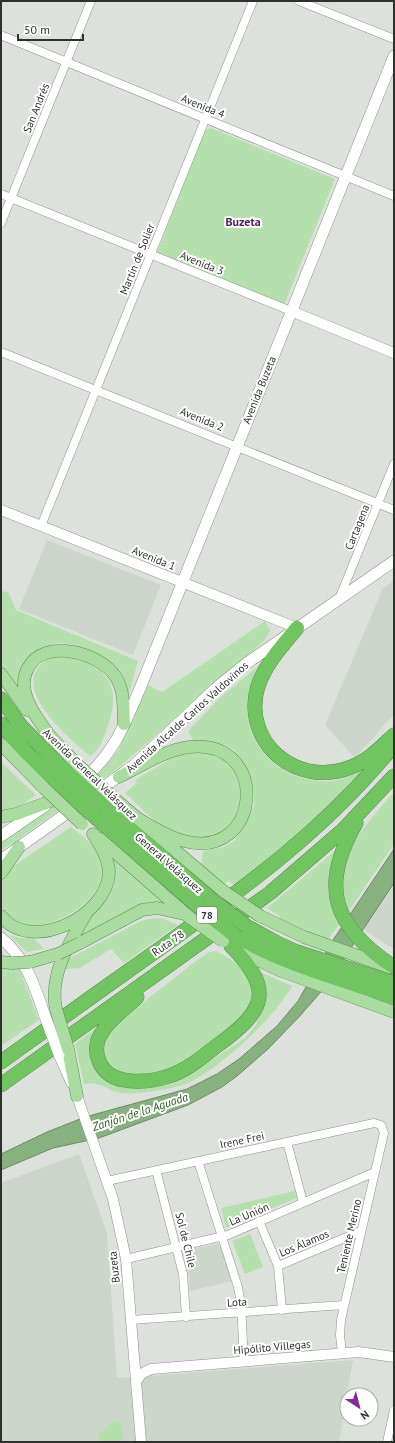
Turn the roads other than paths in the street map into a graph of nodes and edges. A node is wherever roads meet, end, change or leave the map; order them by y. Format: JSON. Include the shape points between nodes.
{"nodes":[{"id":1,"x":91,"y":1,"type":"edge"},
{"id":2,"x":253,"y":1,"type":"edge"},
{"id":3,"x":299,"y":1,"type":"edge"},
{"id":4,"x":3,"y":36,"type":"dead end"},
{"id":5,"x":394,"y":39,"type":"edge"},
{"id":6,"x":394,"y":56,"type":"edge"},
{"id":7,"x":66,"y":62,"type":"junction"},
{"id":8,"x":205,"y":119,"type":"junction"},
{"id":9,"x":346,"y":176,"type":"junction"},
{"id":10,"x":1,"y":194,"type":"edge"},
{"id":11,"x":394,"y":196,"type":"edge"},
{"id":12,"x":11,"y":199,"type":"junction"},
{"id":13,"x":1,"y":223,"type":"edge"},
{"id":14,"x":150,"y":255,"type":"junction"},
{"id":15,"x":291,"y":311,"type":"junction"},
{"id":16,"x":1,"y":352,"type":"edge"},
{"id":17,"x":394,"y":353,"type":"edge"},
{"id":18,"x":96,"y":389,"type":"junction"},
{"id":19,"x":237,"y":445,"type":"junction"},
{"id":20,"x":394,"y":464,"type":"edge"},
{"id":21,"x":378,"y":503,"type":"junction"},
{"id":22,"x":1,"y":510,"type":"edge"},
{"id":23,"x":394,"y":510,"type":"edge"},
{"id":24,"x":41,"y":526,"type":"junction"},
{"id":25,"x":394,"y":561,"type":"edge"},
{"id":26,"x":182,"y":582,"type":"junction"},
{"id":27,"x":339,"y":599,"type":"junction"},
{"id":28,"x":297,"y":628,"type":"junction"},
{"id":29,"x":1,"y":674,"type":"edge"},
{"id":30,"x":1,"y":699,"type":"edge"},
{"id":31,"x":1,"y":724,"type":"edge"},
{"id":32,"x":124,"y":724,"type":"junction"},
{"id":33,"x":394,"y":735,"type":"edge"},
{"id":34,"x":52,"y":739,"type":"junction"},
{"id":35,"x":1,"y":744,"type":"edge"},
{"id":36,"x":394,"y":745,"type":"edge"},
{"id":37,"x":1,"y":748,"type":"edge"},
{"id":38,"x":14,"y":760,"type":"junction"},
{"id":39,"x":72,"y":768,"type":"junction"},
{"id":40,"x":394,"y":776,"type":"edge"},
{"id":41,"x":119,"y":777,"type":"junction"},
{"id":42,"x":49,"y":784,"type":"junction"},
{"id":43,"x":54,"y":800,"type":"junction"},
{"id":44,"x":111,"y":804,"type":"junction"},
{"id":45,"x":367,"y":806,"type":"junction"},
{"id":46,"x":1,"y":817,"type":"edge"},
{"id":47,"x":135,"y":817,"type":"junction"},
{"id":48,"x":93,"y":834,"type":"junction"},
{"id":49,"x":1,"y":836,"type":"edge"},
{"id":50,"x":19,"y":848,"type":"junction"},
{"id":51,"x":1,"y":860,"type":"edge"},
{"id":52,"x":1,"y":873,"type":"edge"},
{"id":53,"x":217,"y":895,"type":"junction"},
{"id":54,"x":88,"y":912,"type":"junction"},
{"id":55,"x":191,"y":913,"type":"junction"},
{"id":56,"x":1,"y":916,"type":"edge"},
{"id":57,"x":1,"y":938,"type":"edge"},
{"id":58,"x":229,"y":941,"type":"junction"},
{"id":59,"x":6,"y":963,"type":"edge"},
{"id":60,"x":305,"y":968,"type":"junction"},
{"id":61,"x":394,"y":968,"type":"edge"},
{"id":62,"x":344,"y":974,"type":"junction"},
{"id":63,"x":156,"y":975,"type":"junction"},
{"id":64,"x":394,"y":983,"type":"edge"},
{"id":65,"x":394,"y":998,"type":"edge"},
{"id":66,"x":51,"y":1012,"type":"junction"},
{"id":67,"x":394,"y":1012,"type":"edge"},
{"id":68,"x":1,"y":1062,"type":"edge"},
{"id":69,"x":1,"y":1085,"type":"edge"},
{"id":70,"x":77,"y":1096,"type":"joint"},
{"id":71,"x":381,"y":1125,"type":"joint"},
{"id":72,"x":287,"y":1142,"type":"junction"},
{"id":73,"x":198,"y":1161,"type":"junction"},
{"id":74,"x":156,"y":1170,"type":"junction"},
{"id":75,"x":375,"y":1172,"type":"junction"},
{"id":76,"x":107,"y":1181,"type":"junction"},
{"id":77,"x":303,"y":1202,"type":"junction"},
{"id":78,"x":259,"y":1221,"type":"junction"},
{"id":79,"x":361,"y":1231,"type":"junction"},
{"id":80,"x":222,"y":1237,"type":"junction"},
{"id":81,"x":176,"y":1247,"type":"junction"},
{"id":82,"x":126,"y":1259,"type":"junction"},
{"id":83,"x":278,"y":1266,"type":"junction"},
{"id":84,"x":344,"y":1305,"type":"junction"},
{"id":85,"x":282,"y":1310,"type":"junction"},
{"id":86,"x":242,"y":1313,"type":"junction"},
{"id":87,"x":186,"y":1317,"type":"junction"},
{"id":88,"x":131,"y":1320,"type":"junction"},
{"id":89,"x":342,"y":1354,"type":"junction"},
{"id":90,"x":133,"y":1356,"type":"junction"},
{"id":91,"x":394,"y":1357,"type":"edge"},
{"id":92,"x":244,"y":1361,"type":"junction"},
{"id":93,"x":151,"y":1368,"type":"junction"},
{"id":94,"x":136,"y":1382,"type":"junction"},
{"id":95,"x":394,"y":1410,"type":"edge"},
{"id":96,"x":141,"y":1442,"type":"edge"},
{"id":97,"x":387,"y":1442,"type":"edge"}],
"edges":[{"from":1,"to":7,"type":"street","name":"San Andrés"},
{"from":2,"to":8,"type":"street","name":"Martín de Solier"},
{"from":3,"to":5,"type":"street"},
{"from":4,"to":7,"type":"street","name":"Avenida 4"},
{"from":6,"to":9,"type":"main road","name":"Avenida Buzeta"},
{"from":7,"to":8,"type":"street","name":"Avenida 4"},
{"from":7,"to":12,"type":"street","name":"San Andrés"},
{"from":8,"to":9,"type":"street","name":"Avenida 4"},
{"from":8,"to":14,"type":"street","name":"Martín de Solier"},
{"from":9,"to":11,"type":"street","name":"Avenida 4"},
{"from":9,"to":15,"type":"main road","name":"Avenida Buzeta"},
{"from":10,"to":12,"type":"street","name":"Avenida 3"},
{"from":12,"to":13,"type":"street","name":"San Andrés"},
{"from":12,"to":14,"type":"street","name":"Avenida 3"},
{"from":14,"to":15,"type":"street","name":"Avenida 3"},
{"from":14,"to":18,"type":"street","name":"Martín de Solier"},
{"from":15,"to":17,"type":"street","name":"Avenida 3"},
{"from":15,"to":19,"type":"main road","name":"Avenida Buzeta"},
{"from":16,"to":18,"type":"street","name":"Avenida 2"},
{"from":18,"to":19,"type":"street","name":"Avenida 2"},
{"from":18,"to":24,"type":"street","name":"Martín de Solier"},
{"from":19,"to":21,"type":"street","name":"Avenida 2"},
{"from":19,"to":26,"type":"main road","name":"Avenida Buzeta"},
{"from":20,"to":21,"type":"street","name":"Cartagena"},
{"from":21,"to":23,"type":"street","name":"Avenida 2"},
{"from":21,"to":27,"type":"street","name":"Cartagena"},
{"from":22,"to":24,"type":"street","name":"Avenida 1"},
{"from":24,"to":26,"type":"street","name":"Avenida 1"},
{"from":25,"to":27,"type":"main road","name":"Avenida Alcalde Carlos Valdovinos"},
{"from":26,"to":28,"type":"street","name":"Avenida 1"},
{"from":26,"to":32,"type":"main road","name":"Avenida Buzeta"},
{"from":27,"to":28,"type":"main road","name":"Avenida Alcalde Carlos Valdovinos"},
{"from":28,"to":33,"type":"highway","via":[[275,654],[258,687],[256,697],[256,718],[262,736],[273,752],[285,762],[304,770],[314,773],[333,772],[359,763]]},
{"from":28,"to":41,"type":"main road","name":"Avenida Alcalde Carlos Valdovinos","via":[[231,675]]},
{"from":29,"to":34,"type":"main road","name":"Avenida General Velásquez"},
{"from":30,"to":39,"type":"highway","name":"General Velásquez","via":[[21,726]]},
{"from":31,"to":42,"type":"highway","name":"General Velásquez","via":[[26,752]]},
{"from":32,"to":34,"type":"main road","via":[[122,691],[111,671],[102,664],[78,654],[62,650],[50,651],[30,664],[25,675],[24,687],[30,706]]},
{"from":32,"to":43,"type":"main road","via":[[102,762],[82,781]]},
{"from":34,"to":39,"type":"main road","name":"Avenida General Velásquez"},
{"from":35,"to":38,"type":"main road"},
{"from":36,"to":68,"type":"highway","name":"Ruta 78","number":"78","via":[[342,803],[280,860]]},
{"from":37,"to":38,"type":"main road"},
{"from":38,"to":42,"type":"main road"},
{"from":39,"to":44,"type":"highway","name":"General Velásquez","bridge":true},
{"from":40,"to":45,"type":"highway","name":"Ruta 78","number":"78"},
{"from":41,"to":47,"type":"main road","via":[[169,752],[189,747],[222,753],[235,763],[245,777],[247,802],[243,817],[234,829],[219,840],[185,842]]},
{"from":41,"to":50,"type":"main road","name":"Avenida Alcalde Carlos Valdovinos"},
{"from":42,"to":48,"type":"main road","bridge":true},
{"from":42,"to":55,"type":"highway","name":"General Velásquez","bridge":true,"via":[[94,816]]},
{"from":43,"to":46,"type":"main road"},
{"from":43,"to":49,"type":"main road"},
{"from":44,"to":47,"type":"main road","name":"Avenida General Velásquez"},
{"from":44,"to":53,"type":"highway","name":"General Velásquez"},
{"from":45,"to":61,"type":"highway","via":[[352,831],[338,863],[336,893],[344,919],[361,940]]},
{"from":45,"to":63,"type":"highway","name":"Ruta 78","number":"78","via":[[317,854],[270,893]]},
{"from":47,"to":53,"type":"main road","name":"Avenida General Velásquez"},
{"from":48,"to":54,"type":"main road","via":[[105,856],[109,873],[103,893]]},
{"from":48,"to":55,"type":"main road"},
{"from":50,"to":51,"type":"main road","name":"Avenida Alcalde Carlos Valdovinos"},
{"from":50,"to":52,"type":"main road"},
{"from":53,"to":60,"type":"highway","name":"General Velásquez","bridge":true,"via":[[246,926],[279,944]]},
{"from":53,"to":61,"type":"main road","name":"Avenida General Velásquez","bridge":true,"via":[[290,931]]},
{"from":54,"to":56,"type":"main road","via":[[63,926],[36,932],[18,930]]},
{"from":54,"to":66,"type":"main road","via":[[75,933],[57,974]]},
{"from":55,"to":58,"type":"highway","name":"General Velásquez","bridge":true},
{"from":55,"to":59,"type":"main road","bridge":true,"via":[[157,908],[142,910],[58,954],[30,962]]},
{"from":57,"to":66,"type":"main road","via":[[26,967]]},
{"from":58,"to":60,"type":"highway","name":"General Velásquez"},
{"from":58,"to":63,"type":"highway","via":[[250,966],[259,988],[258,1005],[248,1021],[237,1032],[176,1073],[149,1080],[116,1077],[104,1069],[98,1060],[98,1039]]},
{"from":60,"to":62,"type":"highway","name":"General Velásquez"},
{"from":60,"to":67,"type":"main road","via":[[331,990]]},
{"from":62,"to":64,"type":"highway","name":"General Velásquez"},
{"from":62,"to":65,"type":"highway","name":"General Velásquez"},
{"from":63,"to":69,"type":"highway","name":"Ruta 78","number":"78"},
{"from":66,"to":70,"type":"main road","bridge":true},
{"from":70,"to":76,"type":"street","name":"Buzeta"},
{"from":71,"to":72,"type":"street","name":"Irene Frei","via":[[374,1123]]},
{"from":71,"to":75,"type":"street","name":"Teniente Merino","via":[[384,1133]]},
{"from":72,"to":73,"type":"street","name":"Irene Frei"},
{"from":72,"to":77,"type":"street"},
{"from":73,"to":74,"type":"street","name":"Irene Frei"},
{"from":73,"to":80,"type":"street"},
{"from":74,"to":76,"type":"street","name":"Irene Frei"},
{"from":74,"to":81,"type":"street","name":"Sol de Chile"},
{"from":75,"to":77,"type":"street","name":"La Unión"},
{"from":75,"to":79,"type":"street","name":"Teniente Merino"},
{"from":76,"to":82,"type":"street","name":"Buzeta","via":[[118,1214]]},
{"from":77,"to":78,"type":"street","name":"La Unión"},
{"from":78,"to":80,"type":"street","name":"La Unión"},
{"from":78,"to":83,"type":"street"},
{"from":79,"to":83,"type":"street","name":"Los Álamos"},
{"from":79,"to":84,"type":"street","name":"Teniente Merino"},
{"from":80,"to":81,"type":"street","name":"La Unión"},
{"from":80,"to":86,"type":"street","via":[[238,1287]]},
{"from":81,"to":82,"type":"street","name":"La Unión"},
{"from":81,"to":87,"type":"street","name":"Sol de Chile","via":[[183,1274]]},
{"from":82,"to":88,"type":"street","name":"Buzeta"},
{"from":83,"to":85,"type":"street"},
{"from":84,"to":85,"type":"street","name":"Lota"},
{"from":84,"to":89,"type":"street","name":"Teniente Merino","via":[[340,1328]]},
{"from":85,"to":86,"type":"street","name":"Lota"},
{"from":86,"to":87,"type":"street","name":"Lota"},
{"from":86,"to":92,"type":"street"},
{"from":87,"to":88,"type":"street","name":"Lota"},
{"from":88,"to":90,"type":"street","name":"Buzeta"},
{"from":89,"to":91,"type":"street","name":"Hipólito Villegas","via":[[367,1352]]},
{"from":89,"to":92,"type":"street","name":"Hipólito Villegas"},
{"from":90,"to":93,"type":"street"},
{"from":90,"to":94,"type":"street","name":"Buzeta"},
{"from":92,"to":93,"type":"street","name":"Hipólito Villegas"},
{"from":93,"to":94,"type":"street","via":[[141,1374]]},
{"from":94,"to":96,"type":"street","name":"Buzeta"},
{"from":95,"to":97,"type":"street"}]}
